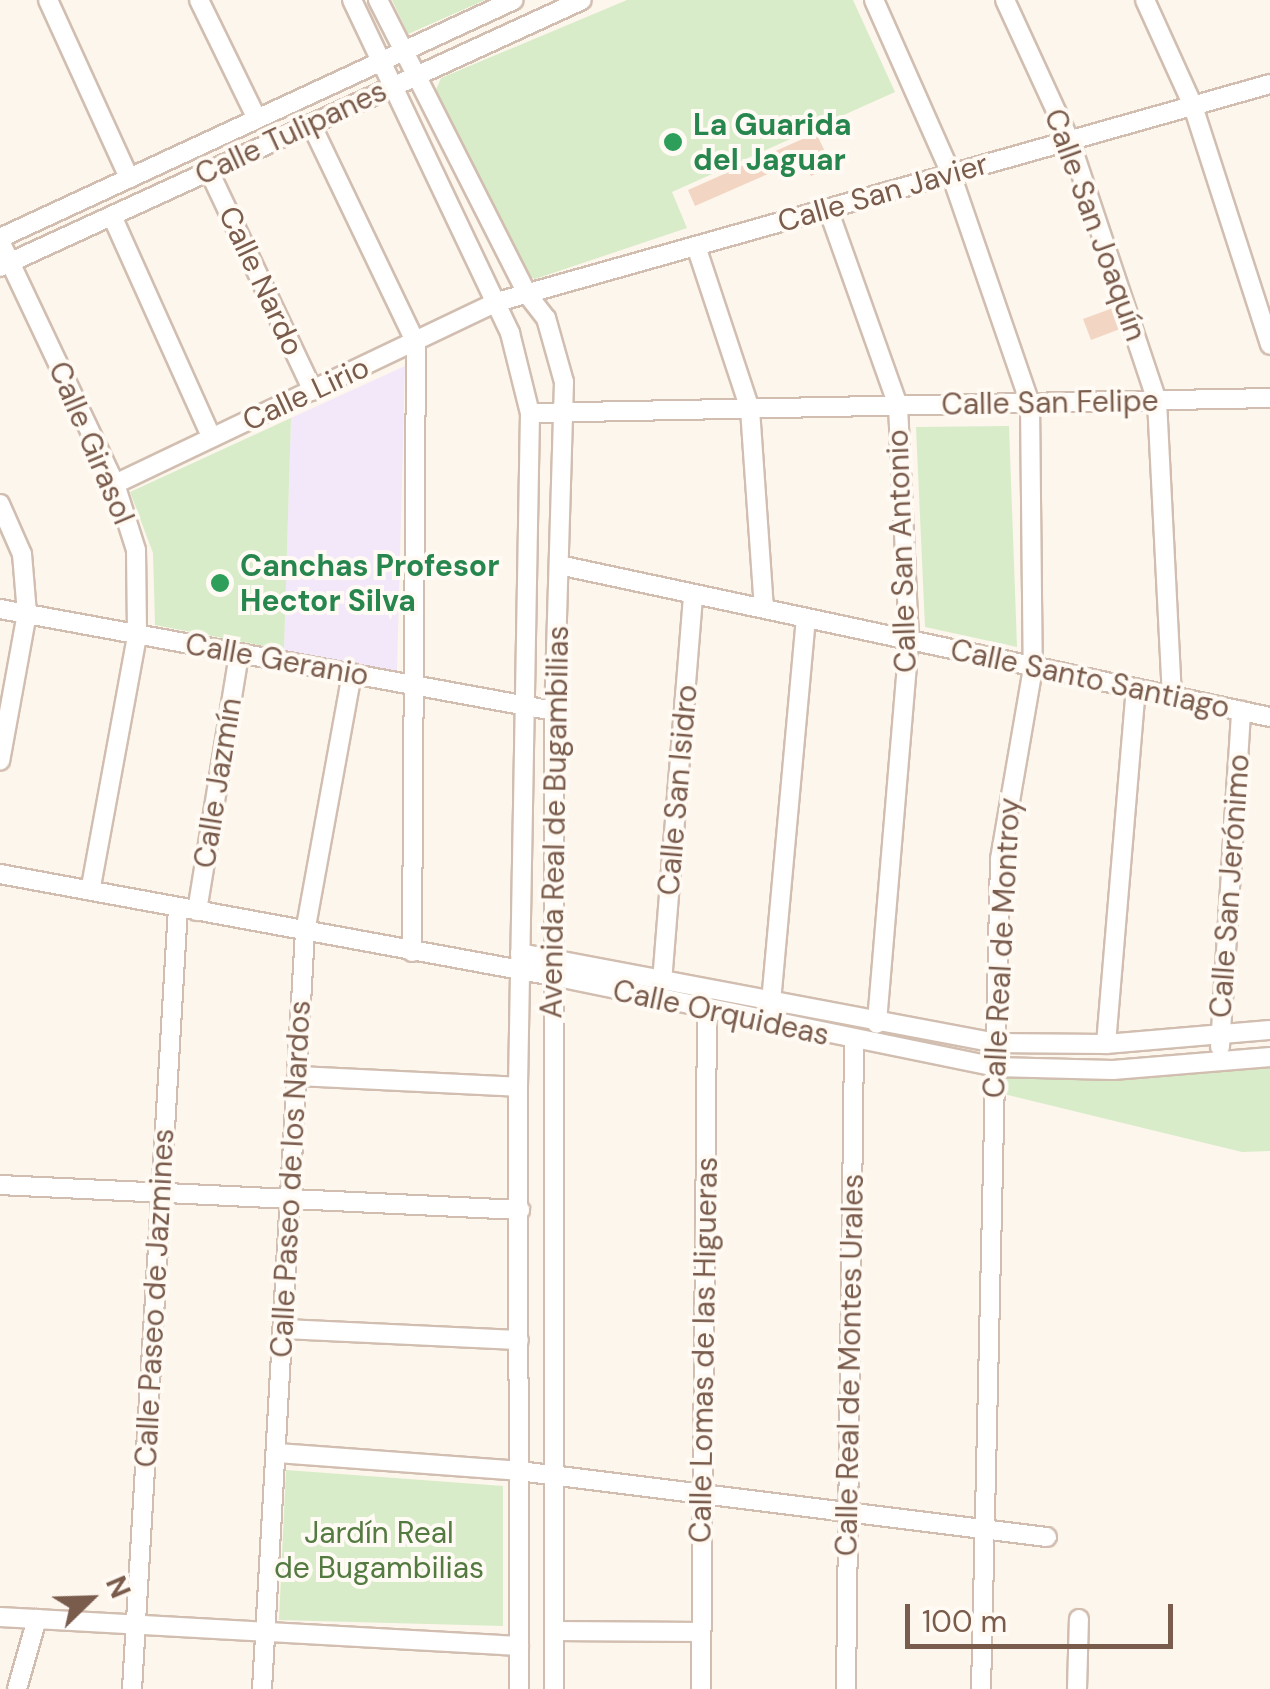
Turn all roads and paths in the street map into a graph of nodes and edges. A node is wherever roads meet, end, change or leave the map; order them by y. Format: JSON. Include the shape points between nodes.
{"nodes":[{"id":1,"x":48,"y":0,"type":"edge"},
{"id":2,"x":199,"y":0,"type":"edge"},
{"id":3,"x":352,"y":0,"type":"edge"},
{"id":4,"x":378,"y":0,"type":"edge"},
{"id":5,"x":514,"y":0,"type":"edge"},
{"id":6,"x":582,"y":0,"type":"edge"},
{"id":7,"x":874,"y":0,"type":"edge"},
{"id":8,"x":1006,"y":0,"type":"edge"},
{"id":9,"x":1144,"y":0,"type":"edge"},
{"id":10,"x":403,"y":51,"type":"junction"},
{"id":11,"x":379,"y":61,"type":"junction"},
{"id":12,"x":415,"y":76,"type":"junction"},
{"id":13,"x":1270,"y":84,"type":"edge"},
{"id":14,"x":391,"y":88,"type":"junction"},
{"id":15,"x":1193,"y":106,"type":"junction"},
{"id":16,"x":257,"y":119,"type":"junction"},
{"id":17,"x":311,"y":124,"type":"junction"},
{"id":18,"x":1070,"y":141,"type":"junction"},
{"id":19,"x":209,"y":171,"type":"junction"},
{"id":20,"x":951,"y":174,"type":"junction"},
{"id":21,"x":129,"y":178,"type":"junction"},
{"id":22,"x":828,"y":209,"type":"junction"},
{"id":23,"x":112,"y":216,"type":"junction"},
{"id":24,"x":0,"y":239,"type":"edge"},
{"id":25,"x":696,"y":246,"type":"junction"},
{"id":26,"x":5,"y":264,"type":"edge"},
{"id":27,"x":526,"y":294,"type":"junction"},
{"id":28,"x":497,"y":302,"type":"junction"},
{"id":29,"x":416,"y":343,"type":"junction"},
{"id":30,"x":1270,"y":345,"type":"edge"},
{"id":31,"x":313,"y":392,"type":"junction"},
{"id":32,"x":1270,"y":398,"type":"edge"},
{"id":33,"x":1157,"y":400,"type":"junction"},
{"id":34,"x":1030,"y":403,"type":"junction"},
{"id":35,"x":898,"y":406,"type":"junction"},
{"id":36,"x":750,"y":408,"type":"junction"},
{"id":37,"x":562,"y":412,"type":"junction"},
{"id":38,"x":530,"y":413,"type":"junction"},
{"id":39,"x":212,"y":438,"type":"junction"},
{"id":40,"x":115,"y":484,"type":"junction"},
{"id":41,"x":0,"y":504,"type":"edge"},
{"id":42,"x":559,"y":566,"type":"junction"},
{"id":43,"x":693,"y":598,"type":"junction"},
{"id":44,"x":764,"y":608,"type":"junction"},
{"id":45,"x":0,"y":609,"type":"edge"},
{"id":46,"x":27,"y":614,"type":"junction"},
{"id":47,"x":806,"y":620,"type":"junction"},
{"id":48,"x":136,"y":636,"type":"junction"},
{"id":49,"x":909,"y":641,"type":"junction"},
{"id":50,"x":239,"y":655,"type":"junction"},
{"id":51,"x":1033,"y":668,"type":"junction"},
{"id":52,"x":352,"y":674,"type":"junction"},
{"id":53,"x":415,"y":683,"type":"junction"},
{"id":54,"x":1136,"y":689,"type":"junction"},
{"id":55,"x":1172,"y":696,"type":"junction"},
{"id":56,"x":523,"y":706,"type":"junction"},
{"id":57,"x":554,"y":711,"type":"junction"},
{"id":58,"x":1241,"y":711,"type":"junction"},
{"id":59,"x":1270,"y":716,"type":"edge"},
{"id":60,"x":0,"y":761,"type":"edge"},
{"id":61,"x":0,"y":874,"type":"edge"},
{"id":62,"x":90,"y":891,"type":"junction"},
{"id":63,"x":188,"y":910,"type":"junction"},
{"id":64,"x":306,"y":932,"type":"junction"},
{"id":65,"x":412,"y":952,"type":"junction"},
{"id":66,"x":520,"y":962,"type":"junction"},
{"id":67,"x":554,"y":967,"type":"junction"},
{"id":68,"x":662,"y":982,"type":"junction"},
{"id":69,"x":772,"y":1002,"type":"junction"},
{"id":70,"x":707,"y":1010,"type":"junction"},
{"id":71,"x":769,"y":1023,"type":"junction"},
{"id":72,"x":877,"y":1024,"type":"junction"},
{"id":73,"x":1270,"y":1030,"type":"edge"},
{"id":74,"x":1221,"y":1035,"type":"junction"},
{"id":75,"x":854,"y":1042,"type":"junction"},
{"id":76,"x":996,"y":1043,"type":"junction"},
{"id":77,"x":1106,"y":1044,"type":"junction"},
{"id":78,"x":1270,"y":1057,"type":"edge"},
{"id":79,"x":1219,"y":1062,"type":"junction"},
{"id":80,"x":995,"y":1067,"type":"junction"},
{"id":81,"x":297,"y":1076,"type":"junction"},
{"id":82,"x":518,"y":1087,"type":"junction"},
{"id":83,"x":0,"y":1185,"type":"edge"},
{"id":84,"x":161,"y":1193,"type":"junction"},
{"id":85,"x":290,"y":1199,"type":"junction"},
{"id":86,"x":520,"y":1210,"type":"junction"},
{"id":87,"x":283,"y":1329,"type":"junction"},
{"id":88,"x":519,"y":1340,"type":"junction"},
{"id":89,"x":276,"y":1453,"type":"junction"},
{"id":90,"x":520,"y":1471,"type":"junction"},
{"id":91,"x":554,"y":1476,"type":"junction"},
{"id":92,"x":702,"y":1494,"type":"junction"},
{"id":93,"x":848,"y":1512,"type":"junction"},
{"id":94,"x":980,"y":1529,"type":"junction"},
{"id":95,"x":1047,"y":1537,"type":"dead end"},
{"id":96,"x":0,"y":1617,"type":"edge"},
{"id":97,"x":37,"y":1619,"type":"junction"},
{"id":98,"x":1079,"y":1619,"type":"dead end"},
{"id":99,"x":136,"y":1624,"type":"junction"},
{"id":100,"x":554,"y":1631,"type":"junction"},
{"id":101,"x":266,"y":1632,"type":"junction"},
{"id":102,"x":701,"y":1632,"type":"junction"},
{"id":103,"x":520,"y":1646,"type":"junction"},
{"id":104,"x":17,"y":1689,"type":"edge"},
{"id":105,"x":132,"y":1689,"type":"edge"},
{"id":106,"x":262,"y":1689,"type":"edge"},
{"id":107,"x":519,"y":1689,"type":"edge"},
{"id":108,"x":554,"y":1689,"type":"edge"},
{"id":109,"x":701,"y":1689,"type":"edge"},
{"id":110,"x":846,"y":1689,"type":"edge"},
{"id":111,"x":980,"y":1689,"type":"edge"},
{"id":112,"x":1077,"y":1689,"type":"edge"}],
"edges":[{"from":1,"to":21,"type":"street"},
{"from":2,"to":16,"type":"street"},
{"from":3,"to":11,"type":"street","name":"Avenida Real de Bugambilias"},
{"from":4,"to":10,"type":"street","name":"Avenida Real de Bugambilias"},
{"from":5,"to":10,"type":"street","name":"Calle Tulipanes"},
{"from":6,"to":12,"type":"street","name":"Calle Tulipanes"},
{"from":7,"to":20,"type":"street","name":"Calle Real de Montroy"},
{"from":8,"to":18,"type":"street","name":"Calle San Joaquín"},
{"from":9,"to":15,"type":"street"},
{"from":10,"to":11,"type":"street","name":"Calle Tulipanes"},
{"from":10,"to":12,"type":"street","name":"Avenida Real de Bugambilias"},
{"from":11,"to":14,"type":"street","name":"Avenida Real de Bugambilias"},
{"from":11,"to":16,"type":"street","name":"Calle Tulipanes"},
{"from":12,"to":14,"type":"street","name":"Calle Tulipanes"},
{"from":12,"to":27,"type":"street","name":"Avenida Real de Bugambilias"},
{"from":13,"to":15,"type":"street","name":"Calle San Javier"},
{"from":14,"to":17,"type":"street","name":"Calle Tulipanes"},
{"from":14,"to":28,"type":"street","name":"Avenida Real de Bugambilias"},
{"from":15,"to":18,"type":"street","name":"Calle San Javier"},
{"from":15,"to":30,"type":"street"},
{"from":16,"to":21,"type":"street","name":"Calle Tulipanes"},
{"from":17,"to":19,"type":"street","name":"Calle Tulipanes"},
{"from":17,"to":29,"type":"street"},
{"from":18,"to":20,"type":"street","name":"Calle San Javier"},
{"from":18,"to":33,"type":"street","name":"Calle San Joaquín"},
{"from":19,"to":23,"type":"street","name":"Calle Tulipanes"},
{"from":19,"to":31,"type":"street","name":"Calle Nardo"},
{"from":20,"to":22,"type":"street","name":"Calle San Javier"},
{"from":20,"to":34,"type":"street","name":"Calle Real de Montroy"},
{"from":21,"to":24,"type":"street","name":"Calle Tulipanes"},
{"from":22,"to":25,"type":"street","name":"Calle San Javier"},
{"from":22,"to":35,"type":"street","name":"Calle San Antonio"},
{"from":23,"to":26,"type":"street","name":"Calle Tulipanes"},
{"from":23,"to":39,"type":"street"},
{"from":24,"to":26,"type":"street","name":"Calle Girasol"},
{"from":25,"to":27,"type":"street","name":"Calle San Javier"},
{"from":25,"to":36,"type":"street"},
{"from":26,"to":40,"type":"street","name":"Calle Girasol"},
{"from":27,"to":28,"type":"street","name":"Calle San Javier"},
{"from":27,"to":37,"type":"street","name":"Avenida Real de Bugambilias","via":[[546,318],[560,352]]},
{"from":28,"to":29,"type":"street","name":"Calle Lirio"},
{"from":28,"to":38,"type":"street","name":"Avenida Real de Bugambilias","via":[[522,367]]},
{"from":29,"to":31,"type":"street","name":"Calle Lirio"},
{"from":29,"to":53,"type":"street"},
{"from":31,"to":39,"type":"street","name":"Calle Lirio"},
{"from":32,"to":33,"type":"street","name":"Calle San Felipe"},
{"from":33,"to":34,"type":"street","name":"Calle San Felipe"},
{"from":33,"to":55,"type":"street","name":"Calle San Joaquín"},
{"from":34,"to":35,"type":"street","name":"Calle San Felipe"},
{"from":34,"to":51,"type":"street","name":"Calle Real de Montroy"},
{"from":35,"to":36,"type":"street","name":"Calle San Felipe"},
{"from":35,"to":49,"type":"street","name":"Calle San Antonio"},
{"from":36,"to":37,"type":"street","name":"Calle San Felipe"},
{"from":36,"to":44,"type":"street"},
{"from":37,"to":38,"type":"street","name":"Calle San Felipe"},
{"from":37,"to":42,"type":"street","name":"Avenida Real de Bugambilias"},
{"from":38,"to":56,"type":"street","name":"Avenida Real de Bugambilias"},
{"from":39,"to":40,"type":"street","name":"Calle Lirio"},
{"from":40,"to":48,"type":"street","name":"Calle Girasol","via":[[136,550]]},
{"from":41,"to":46,"type":"street","via":[[22,554]]},
{"from":42,"to":43,"type":"street","name":"Calle Santo Santiago"},
{"from":42,"to":57,"type":"street","name":"Avenida Real de Bugambilias"},
{"from":43,"to":44,"type":"street","name":"Calle Santo Santiago"},
{"from":43,"to":68,"type":"street","name":"Calle San Isidro"},
{"from":44,"to":47,"type":"street","name":"Calle Santo Santiago"},
{"from":45,"to":46,"type":"street","name":"Calle Geranio"},
{"from":46,"to":48,"type":"street","name":"Calle Geranio"},
{"from":46,"to":60,"type":"street"},
{"from":47,"to":49,"type":"street","name":"Calle Santo Santiago"},
{"from":47,"to":69,"type":"street"},
{"from":48,"to":50,"type":"street","name":"Calle Geranio"},
{"from":48,"to":62,"type":"street","name":"Calle Girasol"},
{"from":49,"to":51,"type":"street","name":"Calle Santo Santiago"},
{"from":49,"to":72,"type":"street","name":"Calle San Antonio"},
{"from":50,"to":52,"type":"street","name":"Calle Geranio"},
{"from":50,"to":63,"type":"street","name":"Calle Jazmín"},
{"from":51,"to":54,"type":"street","name":"Calle Santo Santiago"},
{"from":51,"to":76,"type":"street","name":"Calle Real de Montroy","via":[[1000,859]]},
{"from":52,"to":53,"type":"street","name":"Calle Geranio"},
{"from":52,"to":64,"type":"street","name":"Calle Paseo de los Nardos"},
{"from":53,"to":56,"type":"street","name":"Calle Geranio"},
{"from":53,"to":65,"type":"street"},
{"from":54,"to":55,"type":"street","name":"Calle Santo Santiago"},
{"from":54,"to":77,"type":"street"},
{"from":55,"to":58,"type":"street","name":"Calle Santo Santiago"},
{"from":56,"to":57,"type":"street","name":"Calle Geranio"},
{"from":56,"to":66,"type":"street","name":"Avenida Real de Bugambilias"},
{"from":57,"to":67,"type":"street","name":"Avenida Real de Bugambilias"},
{"from":58,"to":59,"type":"street","name":"Calle Santo Santiago"},
{"from":58,"to":74,"type":"street","name":"Calle San Jerónimo"},
{"from":61,"to":62,"type":"street","name":"Calle Orquideas"},
{"from":62,"to":63,"type":"street","name":"Calle Orquideas"},
{"from":63,"to":64,"type":"street","name":"Calle Orquideas"},
{"from":63,"to":84,"type":"street","name":"Calle Paseo de Jazmines"},
{"from":64,"to":65,"type":"street","name":"Calle Orquideas"},
{"from":64,"to":81,"type":"street","name":"Calle Paseo de los Nardos"},
{"from":65,"to":66,"type":"street","name":"Calle Orquideas"},
{"from":66,"to":67,"type":"street","name":"Calle Orquideas"},
{"from":66,"to":82,"type":"street","name":"Avenida Real de Bugambilias"},
{"from":67,"to":68,"type":"street","name":"Calle Orquideas"},
{"from":67,"to":70,"type":"street","name":"Calle Orquideas"},
{"from":67,"to":91,"type":"street","name":"Avenida Real de Bugambilias"},
{"from":68,"to":69,"type":"street","name":"Calle Orquideas"},
{"from":69,"to":71,"type":"street"},
{"from":69,"to":72,"type":"street","name":"Calle Orquideas"},
{"from":70,"to":71,"type":"street","name":"Calle Orquideas"},
{"from":70,"to":92,"type":"street","name":"Calle Lomas de las Higueras"},
{"from":71,"to":75,"type":"street","name":"Calle Orquideas"},
{"from":72,"to":76,"type":"street","name":"Calle Orquideas"},
{"from":73,"to":74,"type":"street","name":"Calle Orquideas"},
{"from":74,"to":77,"type":"street","name":"Calle Orquideas"},
{"from":74,"to":79,"type":"street","name":"Calle San Jerónimo"},
{"from":75,"to":80,"type":"street","name":"Calle Orquideas"},
{"from":75,"to":93,"type":"street","name":"Calle Real de Montes Urales"},
{"from":76,"to":77,"type":"street","name":"Calle Orquideas"},
{"from":76,"to":80,"type":"street","name":"Calle Real de Montroy"},
{"from":78,"to":79,"type":"street","name":"Calle Orquideas"},
{"from":79,"to":80,"type":"street","name":"Calle Orquideas"},
{"from":80,"to":94,"type":"street","name":"Calle Real de Montroy"},
{"from":81,"to":82,"type":"street"},
{"from":81,"to":85,"type":"street","name":"Calle Paseo de los Nardos"},
{"from":82,"to":86,"type":"street","name":"Avenida Real de Bugambilias"},
{"from":83,"to":84,"type":"street"},
{"from":84,"to":85,"type":"street"},
{"from":84,"to":99,"type":"street","name":"Calle Paseo de Jazmines"},
{"from":85,"to":86,"type":"street"},
{"from":85,"to":87,"type":"street","name":"Calle Paseo de los Nardos"},
{"from":86,"to":88,"type":"street","name":"Avenida Real de Bugambilias"},
{"from":87,"to":88,"type":"street"},
{"from":87,"to":89,"type":"street","name":"Calle Paseo de los Nardos"},
{"from":88,"to":90,"type":"street","name":"Avenida Real de Bugambilias"},
{"from":89,"to":90,"type":"street"},
{"from":89,"to":101,"type":"street","name":"Calle Paseo de los Nardos"},
{"from":90,"to":91,"type":"street"},
{"from":90,"to":103,"type":"street","name":"Avenida Real de Bugambilias"},
{"from":91,"to":92,"type":"street"},
{"from":91,"to":100,"type":"street","name":"Avenida Real de Bugambilias"},
{"from":92,"to":93,"type":"street"},
{"from":92,"to":102,"type":"street","name":"Calle Lomas de las Higueras"},
{"from":93,"to":94,"type":"street"},
{"from":93,"to":110,"type":"street","name":"Calle Real de Montes Urales"},
{"from":94,"to":95,"type":"street"},
{"from":94,"to":111,"type":"street","name":"Calle Real de Montroy"},
{"from":96,"to":97,"type":"street"},
{"from":97,"to":99,"type":"street"},
{"from":97,"to":104,"type":"street"},
{"from":98,"to":112,"type":"street"},
{"from":99,"to":101,"type":"street"},
{"from":99,"to":105,"type":"street","name":"Calle Paseo de Jazmines"},
{"from":100,"to":102,"type":"street"},
{"from":100,"to":108,"type":"street","name":"Avenida Real de Bugambilias"},
{"from":101,"to":103,"type":"street"},
{"from":101,"to":106,"type":"street","name":"Calle Paseo de los Nardos"},
{"from":102,"to":109,"type":"street","name":"Calle Lomas de las Higueras"},
{"from":103,"to":107,"type":"street","name":"Avenida Real de Bugambilias"}]}
